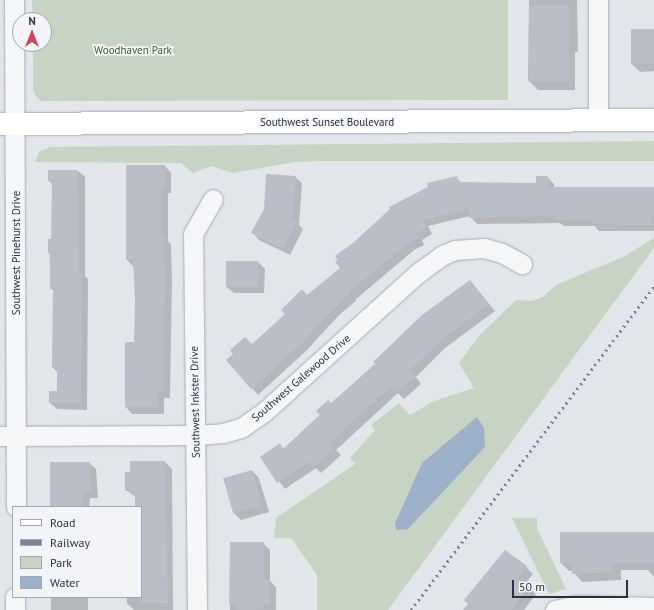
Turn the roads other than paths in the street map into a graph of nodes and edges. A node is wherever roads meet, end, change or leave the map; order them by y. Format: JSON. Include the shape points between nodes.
{"nodes":[{"id":1,"x":14,"y":0,"type":"edge"},
{"id":2,"x":598,"y":0,"type":"edge"},
{"id":3,"x":598,"y":120,"type":"junction"},
{"id":4,"x":654,"y":120,"type":"edge"},
{"id":5,"x":8,"y":124,"type":"edge"},
{"id":6,"x":213,"y":199,"type":"dead end"},
{"id":7,"x":522,"y":264,"type":"dead end"},
{"id":8,"x":196,"y":434,"type":"junction"},
{"id":9,"x":8,"y":435,"type":"edge"},
{"id":10,"x":16,"y":506,"type":"edge"},
{"id":11,"x":15,"y":598,"type":"edge"},
{"id":12,"x":654,"y":606,"type":"edge"},
{"id":13,"x":15,"y":610,"type":"edge"},
{"id":14,"x":197,"y":610,"type":"edge"},
{"id":15,"x":555,"y":610,"type":"edge"}],
"edges":[{"from":1,"to":5,"type":"street","name":"Southwest Pinehurst Drive"},
{"from":2,"to":3,"type":"street"},
{"from":3,"to":4,"type":"main road","name":"Southwest Sunset Boulevard"},
{"from":3,"to":5,"type":"main road","name":"Southwest Sunset Boulevard"},
{"from":5,"to":9,"type":"street","name":"Southwest Pinehurst Drive"},
{"from":6,"to":8,"type":"street","name":"Southwest Inkster Drive","via":[[193,234]]},
{"from":7,"to":8,"type":"street","name":"Southwest Galewood Drive","via":[[502,253],[484,248],[455,250],[443,255],[418,273],[264,412],[241,428],[223,433]]},
{"from":8,"to":9,"type":"street","name":"Southwest Galewood Drive"},
{"from":8,"to":14,"type":"street","name":"Southwest Inkster Drive"},
{"from":9,"to":10,"type":"street","name":"Southwest Pinehurst Drive"},
{"from":11,"to":13,"type":"street"},
{"from":12,"to":15,"type":"street","via":[[574,605]]}]}
